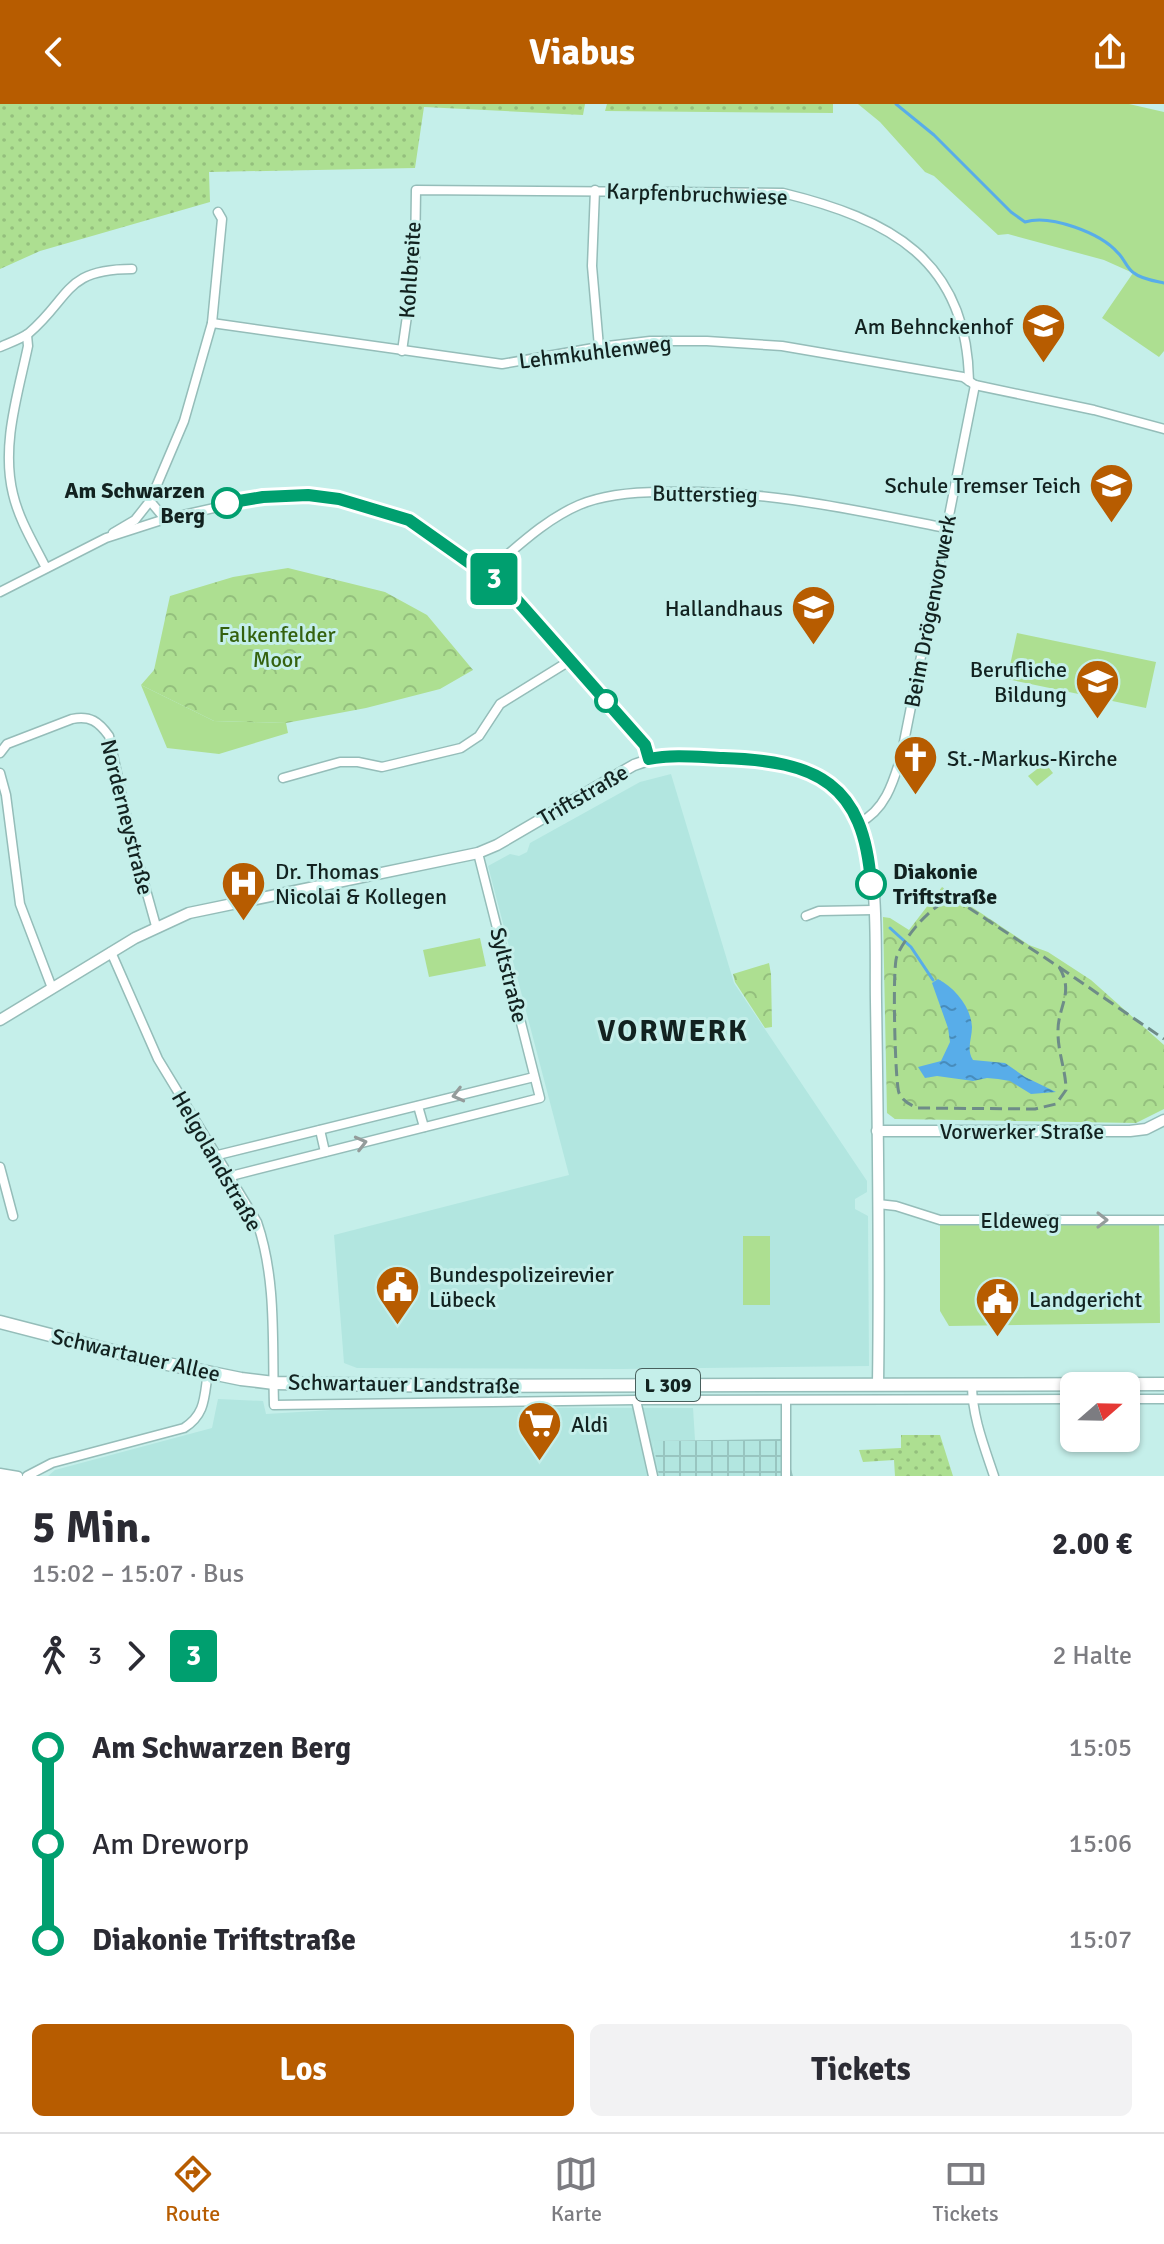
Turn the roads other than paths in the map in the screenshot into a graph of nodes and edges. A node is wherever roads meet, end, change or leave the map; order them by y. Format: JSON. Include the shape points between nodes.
{"nodes":[{"id":1,"x":416,"y":190,"type":"joint"},
{"id":2,"x":595,"y":190,"type":"junction"},
{"id":3,"x":218,"y":212,"type":"dead end"},
{"id":4,"x":132,"y":269,"type":"dead end"},
{"id":5,"x":212,"y":323,"type":"junction"},
{"id":6,"x":27,"y":335,"type":"junction"},
{"id":7,"x":0,"y":347,"type":"edge"},
{"id":8,"x":599,"y":347,"type":"junction"},
{"id":9,"x":402,"y":351,"type":"junction"},
{"id":10,"x":972,"y":383,"type":"junction"},
{"id":11,"x":1164,"y":429,"type":"edge"},
{"id":12,"x":150,"y":501,"type":"junction"},
{"id":13,"x":165,"y":519,"type":"junction"},
{"id":14,"x":946,"y":528,"type":"junction"},
{"id":15,"x":106,"y":538,"type":"junction"},
{"id":16,"x":46,"y":568,"type":"junction"},
{"id":17,"x":486,"y":573,"type":"junction"},
{"id":18,"x":0,"y":592,"type":"edge"},
{"id":19,"x":571,"y":660,"type":"junction"},
{"id":20,"x":0,"y":753,"type":"edge"},
{"id":21,"x":649,"y":759,"type":"junction"},
{"id":22,"x":0,"y":773,"type":"edge"},
{"id":23,"x":283,"y":778,"type":"dead end"},
{"id":24,"x":859,"y":823,"type":"junction"},
{"id":25,"x":478,"y":853,"type":"junction"},
{"id":26,"x":873,"y":910,"type":"junction"},
{"id":27,"x":806,"y":916,"type":"dead end"},
{"id":28,"x":156,"y":926,"type":"junction"},
{"id":29,"x":111,"y":952,"type":"junction"},
{"id":30,"x":52,"y":988,"type":"junction"},
{"id":31,"x":0,"y":1020,"type":"edge"},
{"id":32,"x":534,"y":1077,"type":"junction"},
{"id":33,"x":418,"y":1106,"type":"junction"},
{"id":34,"x":1164,"y":1120,"type":"edge"},
{"id":35,"x":424,"y":1127,"type":"junction"},
{"id":36,"x":320,"y":1130,"type":"junction"},
{"id":37,"x":877,"y":1131,"type":"junction"},
{"id":38,"x":325,"y":1152,"type":"junction"},
{"id":39,"x":218,"y":1155,"type":"junction"},
{"id":40,"x":0,"y":1167,"type":"edge"},
{"id":41,"x":231,"y":1176,"type":"junction"},
{"id":42,"x":878,"y":1204,"type":"junction"},
{"id":43,"x":13,"y":1216,"type":"dead end"},
{"id":44,"x":1161,"y":1220,"type":"edge"},
{"id":45,"x":0,"y":1322,"type":"edge"},
{"id":46,"x":208,"y":1372,"type":"junction"},
{"id":47,"x":274,"y":1383,"type":"junction"},
{"id":48,"x":878,"y":1384,"type":"junction"},
{"id":49,"x":972,"y":1384,"type":"junction"},
{"id":50,"x":1164,"y":1384,"type":"edge"},
{"id":51,"x":1060,"y":1399,"type":"edge"},
{"id":52,"x":1140,"y":1399,"type":"edge"},
{"id":53,"x":1164,"y":1399,"type":"edge"},
{"id":54,"x":636,"y":1400,"type":"junction"},
{"id":55,"x":972,"y":1400,"type":"junction"},
{"id":56,"x":786,"y":1401,"type":"junction"},
{"id":57,"x":0,"y":1473,"type":"edge"},
{"id":58,"x":18,"y":1476,"type":"edge"},
{"id":59,"x":27,"y":1476,"type":"edge"},
{"id":60,"x":653,"y":1476,"type":"edge"},
{"id":61,"x":786,"y":1476,"type":"edge"},
{"id":62,"x":994,"y":1476,"type":"edge"}],
"edges":[{"from":1,"to":2,"type":"street","name":"Karpfenbruchwiese"},
{"from":1,"to":9,"type":"street","name":"Kohlbreite","via":[[415,260]]},
{"from":2,"to":8,"type":"street","via":[[592,266]]},
{"from":2,"to":10,"type":"street","name":"Karpfenbruchwiese","via":[[783,193],[828,204],[890,231],[941,280],[959,314]]},
{"from":3,"to":5,"type":"street","via":[[222,219]]},
{"from":4,"to":6,"type":"street","via":[[108,269],[75,282]]},
{"from":5,"to":9,"type":"street","name":"Lehmkuhlenweg"},
{"from":5,"to":12,"type":"street","via":[[184,421]]},
{"from":6,"to":7,"type":"street"},
{"from":6,"to":16,"type":"street","via":[[8,451],[9,475],[22,521]]},
{"from":8,"to":9,"type":"street","name":"Lehmkuhlenweg","via":[[502,364]]},
{"from":8,"to":10,"type":"street","name":"Lehmkuhlenweg","via":[[650,341],[782,346],[963,377]]},
{"from":10,"to":11,"type":"street"},
{"from":10,"to":14,"type":"street","name":"Beim Drögenvorwerk"},
{"from":12,"to":13,"type":"street"},
{"from":12,"to":15,"type":"street","via":[[135,520]]},
{"from":13,"to":15,"type":"street"},
{"from":13,"to":17,"type":"street","via":[[263,497],[339,499],[409,520]]},
{"from":14,"to":17,"type":"street","name":"Butterstieg","via":[[783,497],[634,493],[600,498],[561,513]]},
{"from":14,"to":24,"type":"street","name":"Beim Drögenvorwerk","via":[[901,757],[877,812]]},
{"from":15,"to":16,"type":"street"},
{"from":16,"to":18,"type":"street"},
{"from":17,"to":19,"type":"street"},
{"from":19,"to":21,"type":"street","via":[[645,745]]},
{"from":19,"to":23,"type":"street","via":[[500,704],[479,736],[461,748],[382,767],[340,762]]},
{"from":20,"to":28,"type":"street","name":"Norderneystraße","via":[[7,744],[72,719],[91,719],[103,727]]},
{"from":21,"to":24,"type":"street","name":"Triftstraße","via":[[747,759],[798,767],[837,791]]},
{"from":21,"to":25,"type":"street","name":"Triftstraße"},
{"from":22,"to":30,"type":"street","via":[[20,904]]},
{"from":24,"to":26,"type":"street","name":"Triftstraße","via":[[870,862]]},
{"from":25,"to":28,"type":"street","name":"Triftstraße","via":[[246,899]]},
{"from":25,"to":32,"type":"street","name":"Syltstraße"},
{"from":26,"to":27,"type":"street"},
{"from":26,"to":37,"type":"street","name":"Triftstraße"},
{"from":28,"to":29,"type":"street","name":"Triftstraße"},
{"from":29,"to":30,"type":"street","name":"Triftstraße"},
{"from":29,"to":39,"type":"street","name":"Helgolandstraße","via":[[158,1059]]},
{"from":30,"to":31,"type":"street","name":"Triftstraße"},
{"from":32,"to":33,"type":"street","one_way":true},
{"from":32,"to":35,"type":"street","name":"Syltstraße","via":[[540,1098]]},
{"from":33,"to":35,"type":"street"},
{"from":33,"to":36,"type":"street"},
{"from":34,"to":37,"type":"street","name":"Vorwerker Straße","via":[[1130,1131]]},
{"from":38,"to":35,"type":"street","one_way":true},
{"from":36,"to":38,"type":"street"},
{"from":36,"to":39,"type":"street"},
{"from":37,"to":42,"type":"street","name":"Triftstraße"},
{"from":38,"to":41,"type":"street"},
{"from":39,"to":41,"type":"street","name":"Helgolandstraße"},
{"from":40,"to":43,"type":"street"},
{"from":41,"to":47,"type":"street","name":"Helgolandstraße","via":[[264,1243]]},
{"from":42,"to":44,"type":"street","name":"Eldeweg","one_way":true,"via":[[940,1220]]},
{"from":42,"to":48,"type":"street","name":"Triftstraße"},
{"from":45,"to":46,"type":"main road","name":"Schwartauer Allee","number":"L 309"},
{"from":46,"to":47,"type":"main road","name":"Schwartauer Allee","number":"L 309"},
{"from":46,"to":59,"type":"street","via":[[201,1413],[184,1428],[52,1463]]},
{"from":47,"to":48,"type":"main road","name":"Schwartauer Landstraße","number":"L 309"},
{"from":47,"to":54,"type":"street","name":"Schwartauer Landstraße","via":[[274,1405],[292,1406]]},
{"from":48,"to":49,"type":"main road","name":"Schwartauer Landstraße","number":"L 309"},
{"from":49,"to":50,"type":"main road","name":"Schwartauer Landstraße","number":"L 309"},
{"from":49,"to":55,"type":"street"},
{"from":51,"to":55,"type":"street","name":"Schwartauer Landstraße"},
{"from":52,"to":53,"type":"street"},
{"from":54,"to":56,"type":"street","name":"Schwartauer Landstraße"},
{"from":54,"to":60,"type":"street"},
{"from":55,"to":56,"type":"street","name":"Schwartauer Landstraße"},
{"from":55,"to":62,"type":"street"},
{"from":56,"to":61,"type":"street"},
{"from":57,"to":58,"type":"street"}]}
